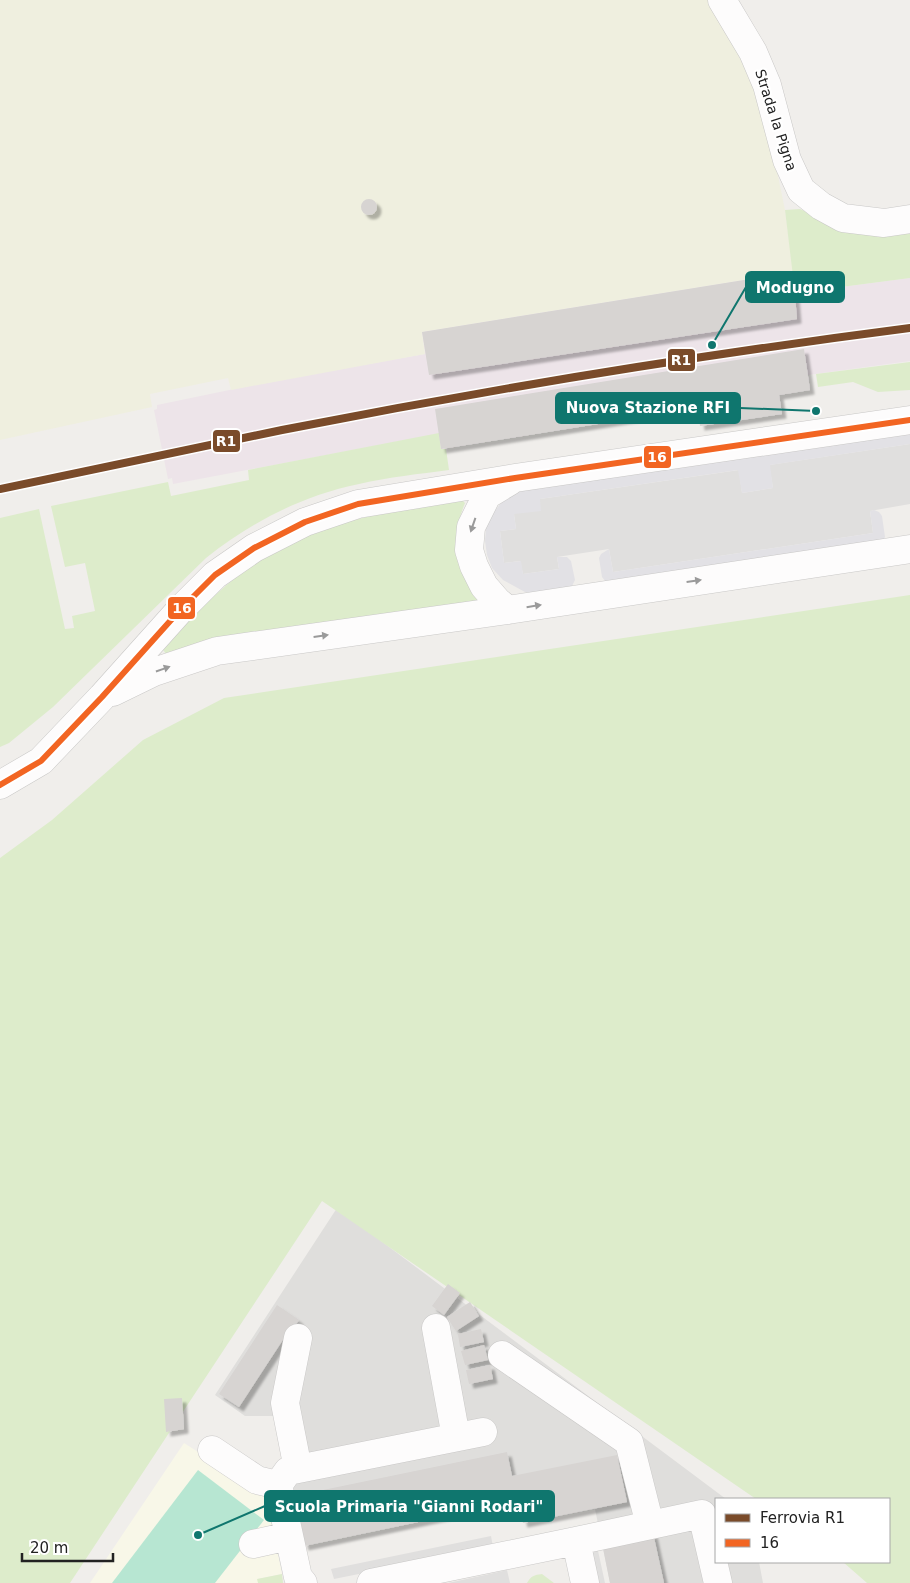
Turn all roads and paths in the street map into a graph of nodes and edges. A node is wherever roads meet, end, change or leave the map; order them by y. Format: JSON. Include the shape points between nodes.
{"nodes":[{"id":1,"x":722,"y":0,"type":"edge"},
{"id":2,"x":910,"y":219,"type":"edge"},
{"id":3,"x":910,"y":420,"type":"edge"},
{"id":4,"x":515,"y":478,"type":"junction"},
{"id":5,"x":910,"y":549,"type":"edge"},
{"id":6,"x":508,"y":610,"type":"junction"},
{"id":7,"x":102,"y":697,"type":"junction"},
{"id":8,"x":0,"y":785,"type":"edge"},
{"id":9,"x":436,"y":1328,"type":"dead end"},
{"id":10,"x":298,"y":1338,"type":"dead end"},
{"id":11,"x":502,"y":1355,"type":"dead end"},
{"id":12,"x":483,"y":1432,"type":"dead end"},
{"id":13,"x":456,"y":1437,"type":"junction"},
{"id":14,"x":212,"y":1450,"type":"dead end"},
{"id":15,"x":288,"y":1477,"type":"junction"},
{"id":16,"x":650,"y":1525,"type":"junction"},
{"id":17,"x":289,"y":1536,"type":"junction"},
{"id":18,"x":576,"y":1541,"type":"junction"},
{"id":19,"x":253,"y":1544,"type":"dead end"},
{"id":20,"x":303,"y":1583,"type":"edge"},
{"id":21,"x":371,"y":1583,"type":"edge"},
{"id":22,"x":585,"y":1583,"type":"edge"},
{"id":23,"x":718,"y":1583,"type":"edge"}],
"edges":[{"from":1,"to":2,"type":"street","name":"Strada la Pigna","via":[[757,60],[787,160],[801,190],[843,218],[884,223]]},
{"from":3,"to":4,"type":"street"},
{"from":4,"to":6,"type":"street","one_way":true,"via":[[487,495],[471,527],[470,550],[474,566],[484,586]]},
{"from":4,"to":7,"type":"street","via":[[358,504],[305,522],[254,548],[215,575]]},
{"from":6,"to":5,"type":"street","one_way":true},
{"from":7,"to":6,"type":"street","one_way":true,"via":[[154,672],[217,651]]},
{"from":7,"to":8,"type":"street","via":[[41,761]]},
{"from":9,"to":13,"type":"street"},
{"from":10,"to":15,"type":"street","via":[[285,1403]]},
{"from":11,"to":16,"type":"street","via":[[629,1442]]},
{"from":12,"to":13,"type":"street"},
{"from":13,"to":15,"type":"street"},
{"from":14,"to":15,"type":"street","via":[[258,1480]]},
{"from":15,"to":17,"type":"street"},
{"from":16,"to":18,"type":"street"},
{"from":16,"to":23,"type":"street","via":[[702,1514]]},
{"from":17,"to":19,"type":"street"},
{"from":17,"to":20,"type":"street","via":[[298,1577]]},
{"from":18,"to":21,"type":"street"},
{"from":18,"to":22,"type":"street"}]}
